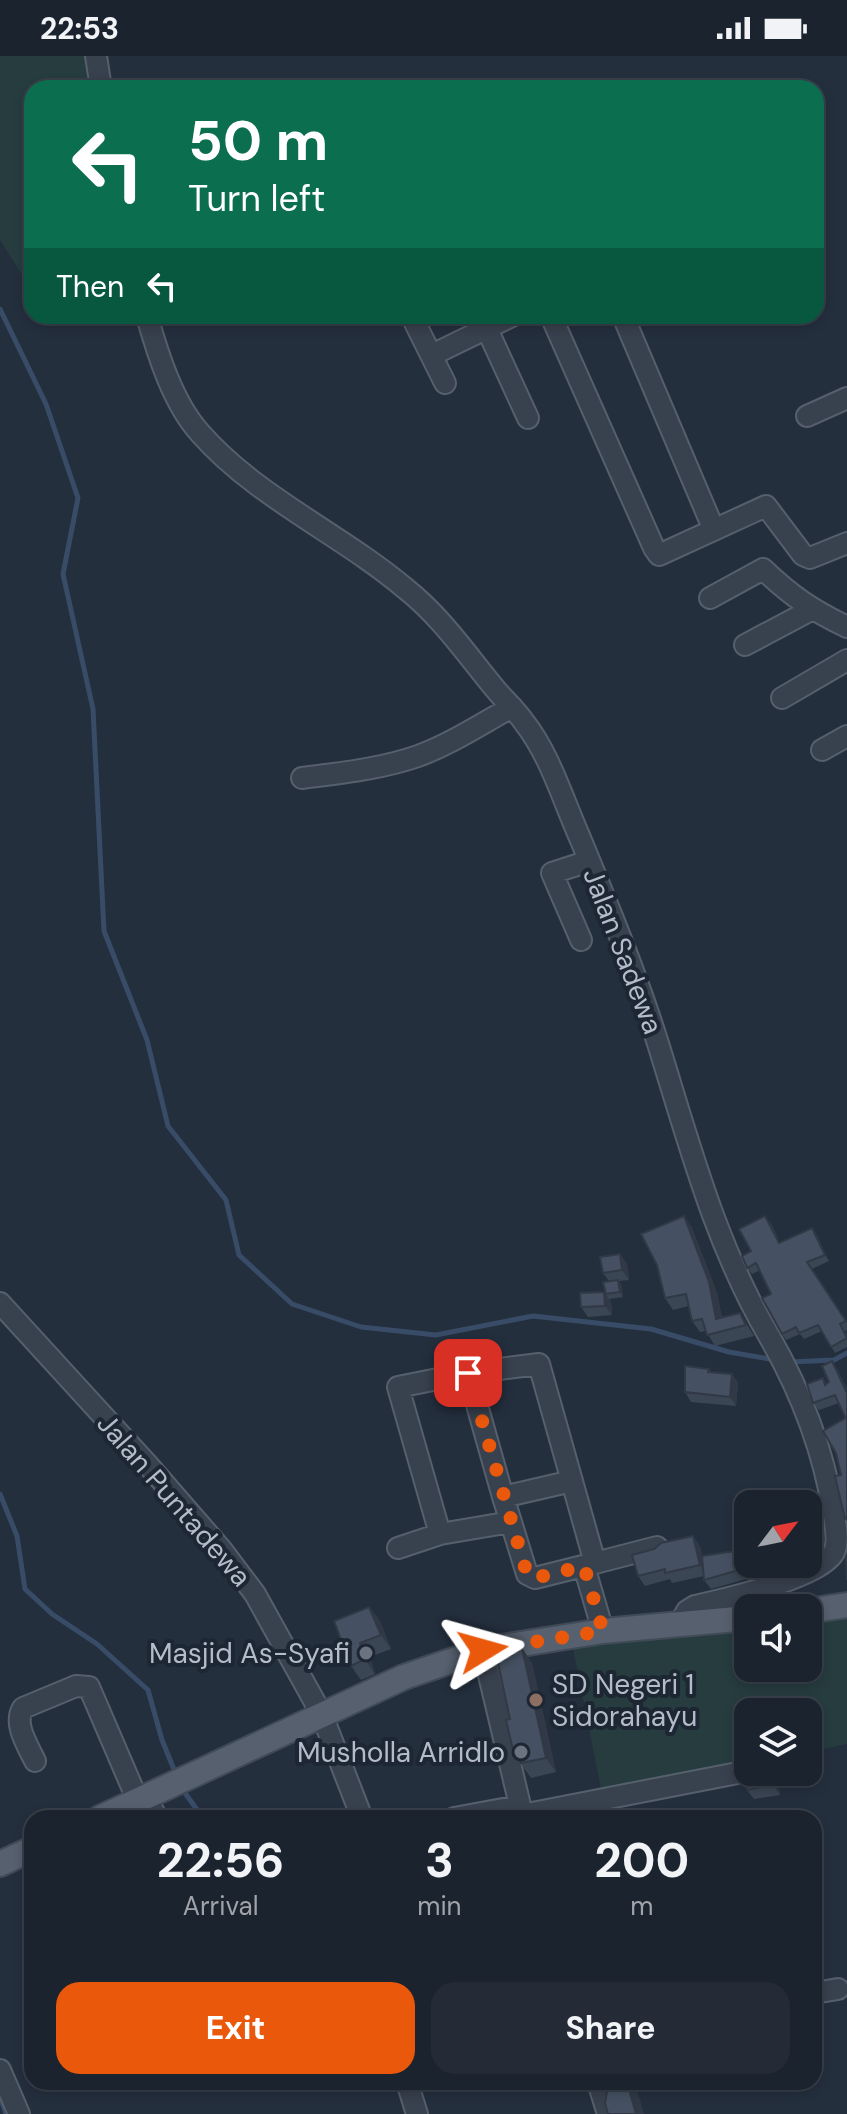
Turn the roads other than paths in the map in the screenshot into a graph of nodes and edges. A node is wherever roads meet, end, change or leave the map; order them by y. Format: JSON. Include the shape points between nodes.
{"nodes":[{"id":1,"x":96,"y":56,"type":"edge"},
{"id":2,"x":100,"y":80,"type":"edge"},
{"id":3,"x":150,"y":324,"type":"edge"},
{"id":4,"x":416,"y":324,"type":"edge"},
{"id":5,"x":481,"y":324,"type":"edge"},
{"id":6,"x":485,"y":324,"type":"edge"},
{"id":7,"x":555,"y":324,"type":"edge"},
{"id":8,"x":626,"y":324,"type":"edge"},
{"id":9,"x":432,"y":355,"type":"junction"},
{"id":10,"x":445,"y":383,"type":"dead end"},
{"id":11,"x":847,"y":398,"type":"edge"},
{"id":12,"x":807,"y":416,"type":"dead end"},
{"id":13,"x":528,"y":418,"type":"dead end"},
{"id":14,"x":714,"y":530,"type":"junction"},
{"id":15,"x":847,"y":543,"type":"edge"},
{"id":16,"x":710,"y":598,"type":"dead end"},
{"id":17,"x":811,"y":610,"type":"junction"},
{"id":18,"x":847,"y":627,"type":"edge"},
{"id":19,"x":745,"y":645,"type":"dead end"},
{"id":20,"x":847,"y":660,"type":"edge"},
{"id":21,"x":782,"y":698,"type":"dead end"},
{"id":22,"x":512,"y":707,"type":"junction"},
{"id":23,"x":847,"y":736,"type":"edge"},
{"id":24,"x":822,"y":750,"type":"dead end"},
{"id":25,"x":302,"y":778,"type":"dead end"},
{"id":26,"x":589,"y":861,"type":"junction"},
{"id":27,"x":581,"y":940,"type":"dead end"},
{"id":28,"x":0,"y":1303,"type":"edge"},
{"id":29,"x":468,"y":1373,"type":"junction"},
{"id":30,"x":572,"y":1481,"type":"junction"},
{"id":31,"x":503,"y":1497,"type":"junction"},
{"id":32,"x":511,"y":1522,"type":"junction"},
{"id":33,"x":440,"y":1534,"type":"junction"},
{"id":34,"x":657,"y":1547,"type":"edge"},
{"id":35,"x":398,"y":1548,"type":"dead end"},
{"id":36,"x":590,"y":1564,"type":"junction"},
{"id":37,"x":847,"y":1605,"type":"edge"},
{"id":38,"x":822,"y":1609,"type":"edge"},
{"id":39,"x":734,"y":1619,"type":"edge"},
{"id":40,"x":680,"y":1623,"type":"junction"},
{"id":41,"x":603,"y":1631,"type":"junction"},
{"id":42,"x":483,"y":1650,"type":"junction"},
{"id":43,"x":322,"y":1715,"type":"junction"},
{"id":44,"x":35,"y":1761,"type":"dead end"},
{"id":45,"x":734,"y":1774,"type":"edge"},
{"id":46,"x":147,"y":1806,"type":"edge"},
{"id":47,"x":359,"y":1810,"type":"edge"},
{"id":48,"x":521,"y":1810,"type":"edge"},
{"id":49,"x":538,"y":1810,"type":"edge"},
{"id":50,"x":24,"y":1853,"type":"edge"},
{"id":51,"x":0,"y":1864,"type":"edge"},
{"id":52,"x":838,"y":1989,"type":"dead end"},
{"id":53,"x":822,"y":1992,"type":"edge"},
{"id":54,"x":0,"y":2070,"type":"edge"},
{"id":55,"x":410,"y":2090,"type":"edge"},
{"id":56,"x":600,"y":2090,"type":"edge"},
{"id":57,"x":19,"y":2114,"type":"edge"},
{"id":58,"x":417,"y":2114,"type":"edge"},
{"id":59,"x":608,"y":2114,"type":"edge"}],
"edges":[{"from":1,"to":2,"type":"street"},
{"from":3,"to":22,"type":"street","name":"Jalan Sadewa","via":[[178,399],[197,431],[234,467],[411,592]]},
{"from":4,"to":9,"type":"street"},
{"from":5,"to":9,"type":"street"},
{"from":6,"to":13,"type":"street"},
{"from":7,"to":14,"type":"street","via":[[659,555]]},
{"from":8,"to":14,"type":"street"},
{"from":9,"to":10,"type":"street"},
{"from":11,"to":12,"type":"street"},
{"from":14,"to":15,"type":"street","via":[[766,506],[803,555],[810,558]]},
{"from":16,"to":17,"type":"street","via":[[763,569]]},
{"from":17,"to":18,"type":"street"},
{"from":17,"to":19,"type":"street"},
{"from":20,"to":21,"type":"street"},
{"from":22,"to":25,"type":"street","via":[[416,756]]},
{"from":22,"to":26,"type":"street","name":"Jalan Sadewa","via":[[543,753]]},
{"from":23,"to":24,"type":"street"},
{"from":26,"to":27,"type":"street","via":[[552,873]]},
{"from":26,"to":40,"type":"street","name":"Jalan Sadewa","via":[[659,1047],[715,1227],[790,1373],[821,1453],[836,1534],[831,1557],[796,1577],[695,1606]]},
{"from":28,"to":43,"type":"street","name":"Jalan Puntadewa","via":[[234,1565]]},
{"from":29,"to":30,"type":"street","via":[[539,1364]]},
{"from":29,"to":31,"type":"street"},
{"from":29,"to":33,"type":"street","via":[[398,1387]]},
{"from":30,"to":31,"type":"street"},
{"from":30,"to":36,"type":"street"},
{"from":31,"to":32,"type":"street"},
{"from":32,"to":33,"type":"street"},
{"from":32,"to":36,"type":"street","via":[[527,1574],[535,1578]]},
{"from":33,"to":35,"type":"street"},
{"from":34,"to":36,"type":"street"},
{"from":36,"to":41,"type":"street"},
{"from":37,"to":38,"type":"main road"},
{"from":39,"to":40,"type":"main road"},
{"from":40,"to":41,"type":"main road"},
{"from":41,"to":42,"type":"main road"},
{"from":42,"to":43,"type":"main road","via":[[404,1677]]},
{"from":42,"to":48,"type":"street"},
{"from":43,"to":46,"type":"main road"},
{"from":43,"to":47,"type":"street","name":"Jalan Puntadewa"},
{"from":44,"to":46,"type":"street","via":[[20,1728],[23,1708],[76,1686],[89,1687]]},
{"from":45,"to":49,"type":"street"},
{"from":50,"to":51,"type":"main road"},
{"from":52,"to":53,"type":"street"},
{"from":54,"to":57,"type":"street"},
{"from":55,"to":58,"type":"street"},
{"from":56,"to":59,"type":"street"}]}
